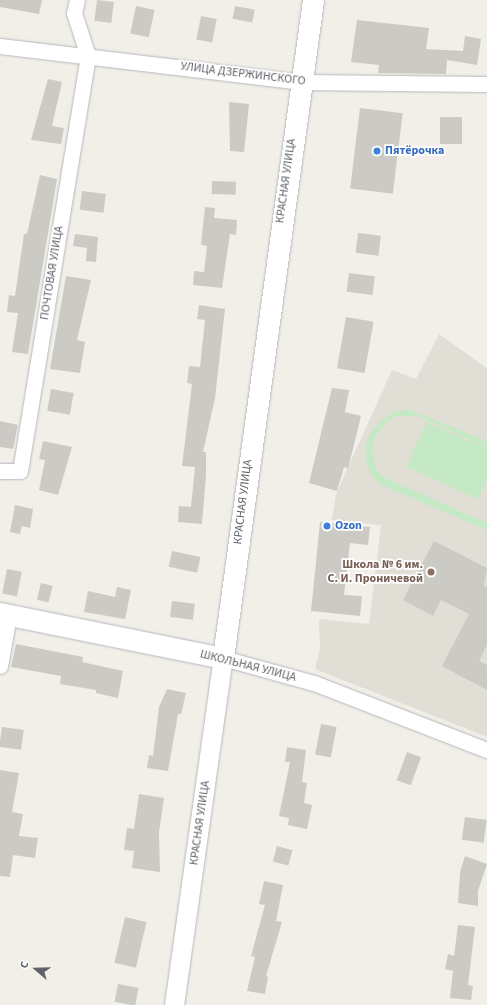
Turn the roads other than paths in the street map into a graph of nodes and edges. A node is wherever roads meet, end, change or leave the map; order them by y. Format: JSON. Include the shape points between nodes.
{"nodes":[{"id":1,"x":77,"y":0,"type":"edge"},
{"id":2,"x":313,"y":0,"type":"edge"},
{"id":3,"x":0,"y":46,"type":"edge"},
{"id":4,"x":88,"y":56,"type":"junction"},
{"id":5,"x":300,"y":82,"type":"junction"},
{"id":6,"x":487,"y":84,"type":"edge"},
{"id":7,"x":0,"y":471,"type":"edge"},
{"id":8,"x":5,"y":614,"type":"edge"},
{"id":9,"x":223,"y":658,"type":"junction"},
{"id":10,"x":0,"y":666,"type":"edge"},
{"id":11,"x":487,"y":750,"type":"edge"},
{"id":12,"x":174,"y":1005,"type":"edge"}],
"edges":[{"from":1,"to":4,"type":"street","via":[[74,13]]},
{"from":2,"to":5,"type":"main road","name":"КРАСНАЯ УЛИЦА"},
{"from":3,"to":4,"type":"street","name":"УЛИЦА ДЗЕРЖИНСКОГО"},
{"from":4,"to":5,"type":"street","name":"УЛИЦА ДЗЕРЖИНСКОГО"},
{"from":4,"to":7,"type":"street","name":"ПОЧТОВАЯ УЛИЦА","via":[[20,471]]},
{"from":5,"to":6,"type":"street","name":"УЛИЦА ДЗЕРЖИНСКОГО"},
{"from":5,"to":9,"type":"main road","name":"КРАСНАЯ УЛИЦА"},
{"from":8,"to":9,"type":"main road","name":"ШКОЛЬНАЯ УЛИЦА"},
{"from":8,"to":10,"type":"street"},
{"from":9,"to":11,"type":"street","name":"ШКОЛЬНАЯ УЛИЦА","via":[[314,683]]},
{"from":9,"to":12,"type":"street","name":"КРАСНАЯ УЛИЦА"}]}
